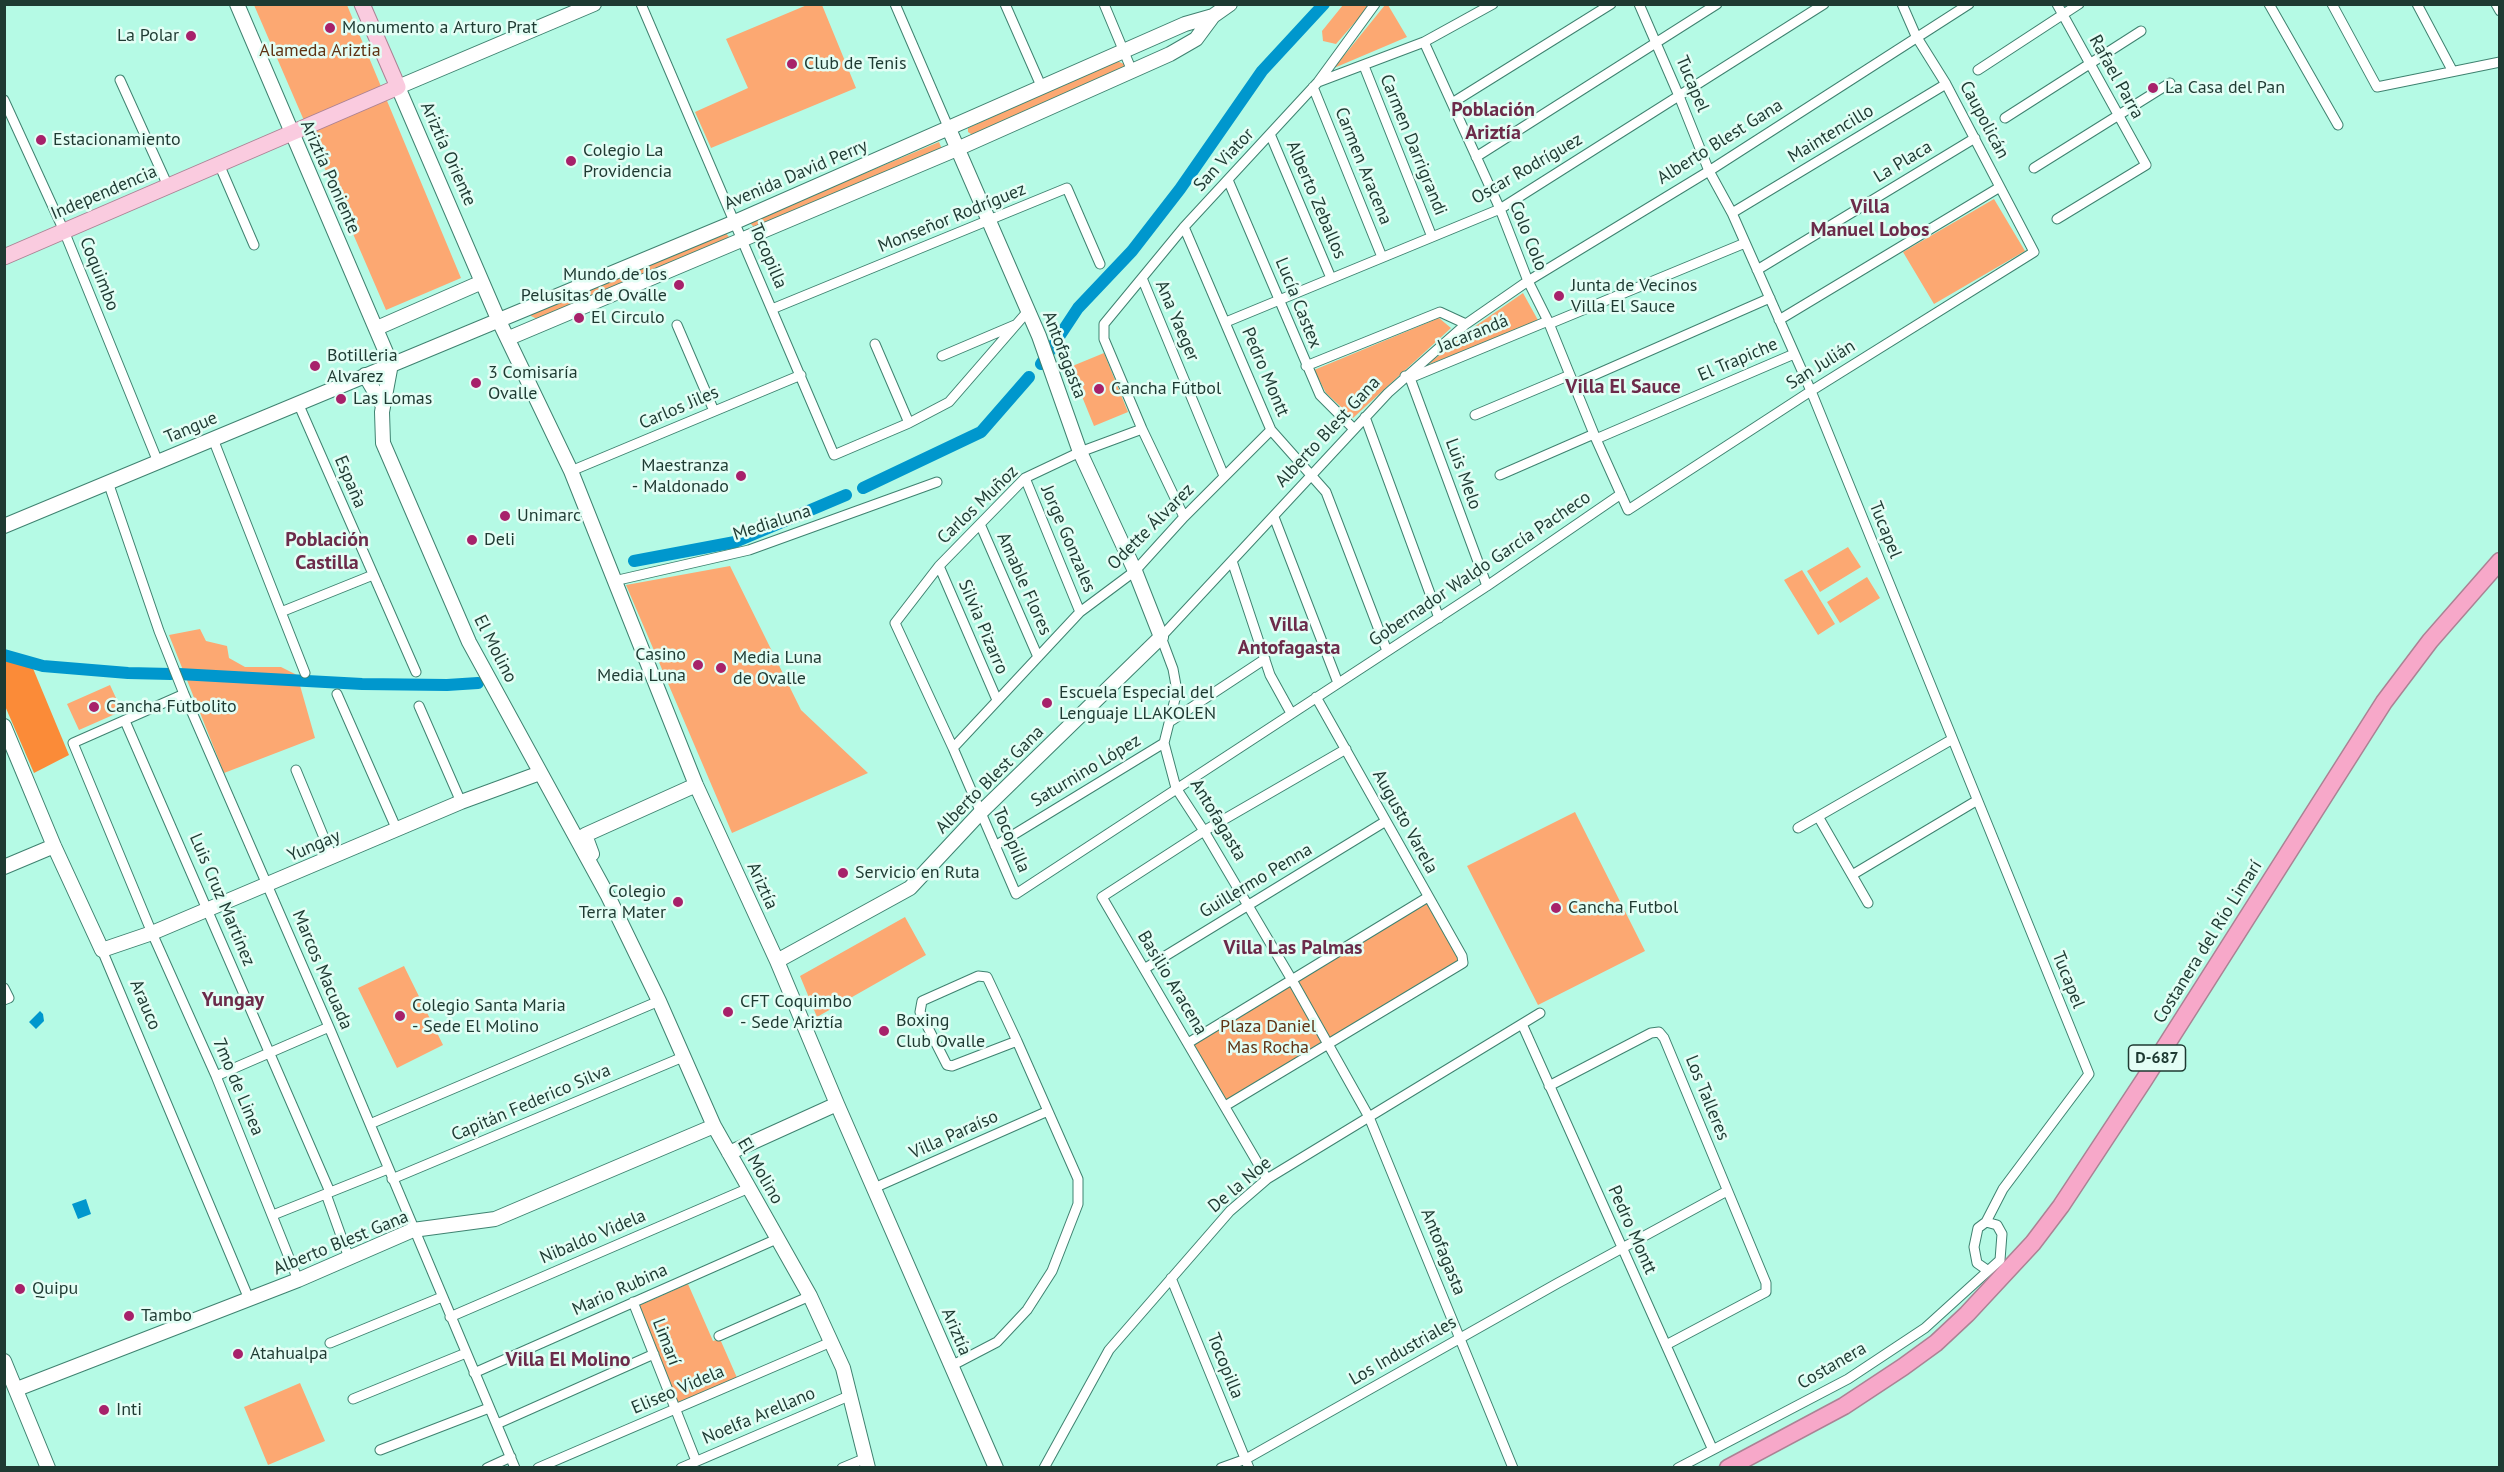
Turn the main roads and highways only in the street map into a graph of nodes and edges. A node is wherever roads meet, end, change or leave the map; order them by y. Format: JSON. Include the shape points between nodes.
{"nodes":[{"id":1,"x":237,"y":4,"type":"edge"},
{"id":2,"x":362,"y":4,"type":"edge"},
{"id":3,"x":594,"y":4,"type":"edge"},
{"id":4,"x":1230,"y":4,"type":"edge"},
{"id":5,"x":1213,"y":16,"type":"junction"},
{"id":6,"x":398,"y":87,"type":"junction"},
{"id":7,"x":949,"y":129,"type":"junction"},
{"id":8,"x":291,"y":133,"type":"junction"},
{"id":9,"x":957,"y":149,"type":"junction"},
{"id":10,"x":4,"y":257,"type":"edge"},
{"id":11,"x":482,"y":282,"type":"junction"},
{"id":12,"x":498,"y":318,"type":"junction"},
{"id":13,"x":377,"y":328,"type":"junction"},
{"id":14,"x":509,"y":338,"type":"junction"},
{"id":15,"x":391,"y":364,"type":"junction"},
{"id":16,"x":366,"y":375,"type":"junction"},
{"id":17,"x":383,"y":406,"type":"junction"},
{"id":18,"x":4,"y":526,"type":"edge"},
{"id":19,"x":2499,"y":561,"type":"edge"},
{"id":20,"x":1161,"y":637,"type":"joint"},
{"id":21,"x":4,"y":726,"type":"edge"},
{"id":22,"x":540,"y":773,"type":"junction"},
{"id":23,"x":696,"y":785,"type":"junction"},
{"id":24,"x":54,"y":846,"type":"junction"},
{"id":25,"x":4,"y":867,"type":"edge"},
{"id":26,"x":608,"y":896,"type":"junction"},
{"id":27,"x":102,"y":950,"type":"joint"},
{"id":28,"x":777,"y":962,"type":"junction"},
{"id":29,"x":837,"y":1104,"type":"junction"},
{"id":30,"x":714,"y":1126,"type":"junction"},
{"id":31,"x":729,"y":1153,"type":"junction"},
{"id":32,"x":4,"y":1361,"type":"edge"},
{"id":33,"x":17,"y":1389,"type":"junction"},
{"id":34,"x":867,"y":1463,"type":"edge"},
{"id":35,"x":48,"y":1467,"type":"edge"},
{"id":36,"x":996,"y":1467,"type":"edge"},
{"id":37,"x":1728,"y":1467,"type":"edge"}],
"edges":[{"from":1,"to":8,"type":"main road","name":"Ariztía Poniente"},
{"from":2,"to":6,"type":"main road","name":"Ariztía Oriente"},
{"from":3,"to":6,"type":"main road"},
{"from":4,"to":5,"type":"main road","name":"Avenida David Perry"},
{"from":5,"to":7,"type":"main road","name":"Avenida David Perry","via":[[1185,24]]},
{"from":5,"to":9,"type":"main road","name":"Avenida David Perry","via":[[1196,39]]},
{"from":6,"to":8,"type":"main road","name":"Independencia"},
{"from":6,"to":11,"type":"main road","name":"Ariztía Oriente"},
{"from":7,"to":9,"type":"main road","name":"Antofagasta"},
{"from":7,"to":12,"type":"main road","name":"Avenida David Perry","via":[[735,222]]},
{"from":8,"to":10,"type":"main road","name":"Independencia"},
{"from":8,"to":13,"type":"main road","name":"Ariztía Poniente"},
{"from":9,"to":14,"type":"main road","name":"Avenida David Perry"},
{"from":9,"to":20,"type":"main road","name":"Antofagasta","via":[[1039,336],[1080,452]]},
{"from":11,"to":12,"type":"main road","name":"Ariztía Oriente"},
{"from":11,"to":13,"type":"main road"},
{"from":12,"to":14,"type":"main road","name":"Ariztía"},
{"from":12,"to":15,"type":"main road","name":"Avenida David Perry"},
{"from":13,"to":15,"type":"main road","name":"Ariztía Poniente"},
{"from":14,"to":23,"type":"main road","name":"Ariztía","via":[[571,471]]},
{"from":15,"to":16,"type":"main road","name":"Tangue"},
{"from":15,"to":17,"type":"main road","name":"El Molino"},
{"from":16,"to":17,"type":"main road","name":"El Molino"},
{"from":16,"to":18,"type":"main road","name":"Tangue"},
{"from":17,"to":22,"type":"main road","name":"El Molino","via":[[383,443],[469,642]]},
{"from":19,"to":37,"type":"highway","name":"Costanera del Río Limarí","number":"D-687","via":[[2384,702],[2048,1225],[2005,1275],[1936,1343],[1854,1400]]},
{"from":20,"to":28,"type":"main road","name":"Alberto Blest Gana","via":[[981,812],[910,888]]},
{"from":21,"to":24,"type":"main road","name":"Arauco"},
{"from":22,"to":26,"type":"main road","name":"El Molino"},
{"from":22,"to":27,"type":"main road","name":"Yungay"},
{"from":23,"to":26,"type":"main road","name":"El Molino","via":[[585,835]]},
{"from":23,"to":28,"type":"main road","name":"Ariztía"},
{"from":24,"to":25,"type":"main road"},
{"from":24,"to":27,"type":"main road","name":"Arauco"},
{"from":26,"to":30,"type":"main road","name":"El Molino"},
{"from":28,"to":29,"type":"main road","name":"Ariztía"},
{"from":29,"to":31,"type":"main road"},
{"from":29,"to":36,"type":"main road","name":"Ariztía"},
{"from":30,"to":31,"type":"main road","name":"El Molino"},
{"from":30,"to":33,"type":"main road","name":"Alberto Blest Gana","via":[[495,1220],[413,1230],[298,1280]]},
{"from":31,"to":34,"type":"main road","name":"El Molino","via":[[779,1238],[831,1342],[851,1395]]},
{"from":32,"to":33,"type":"main road"},
{"from":33,"to":35,"type":"main road"}]}
